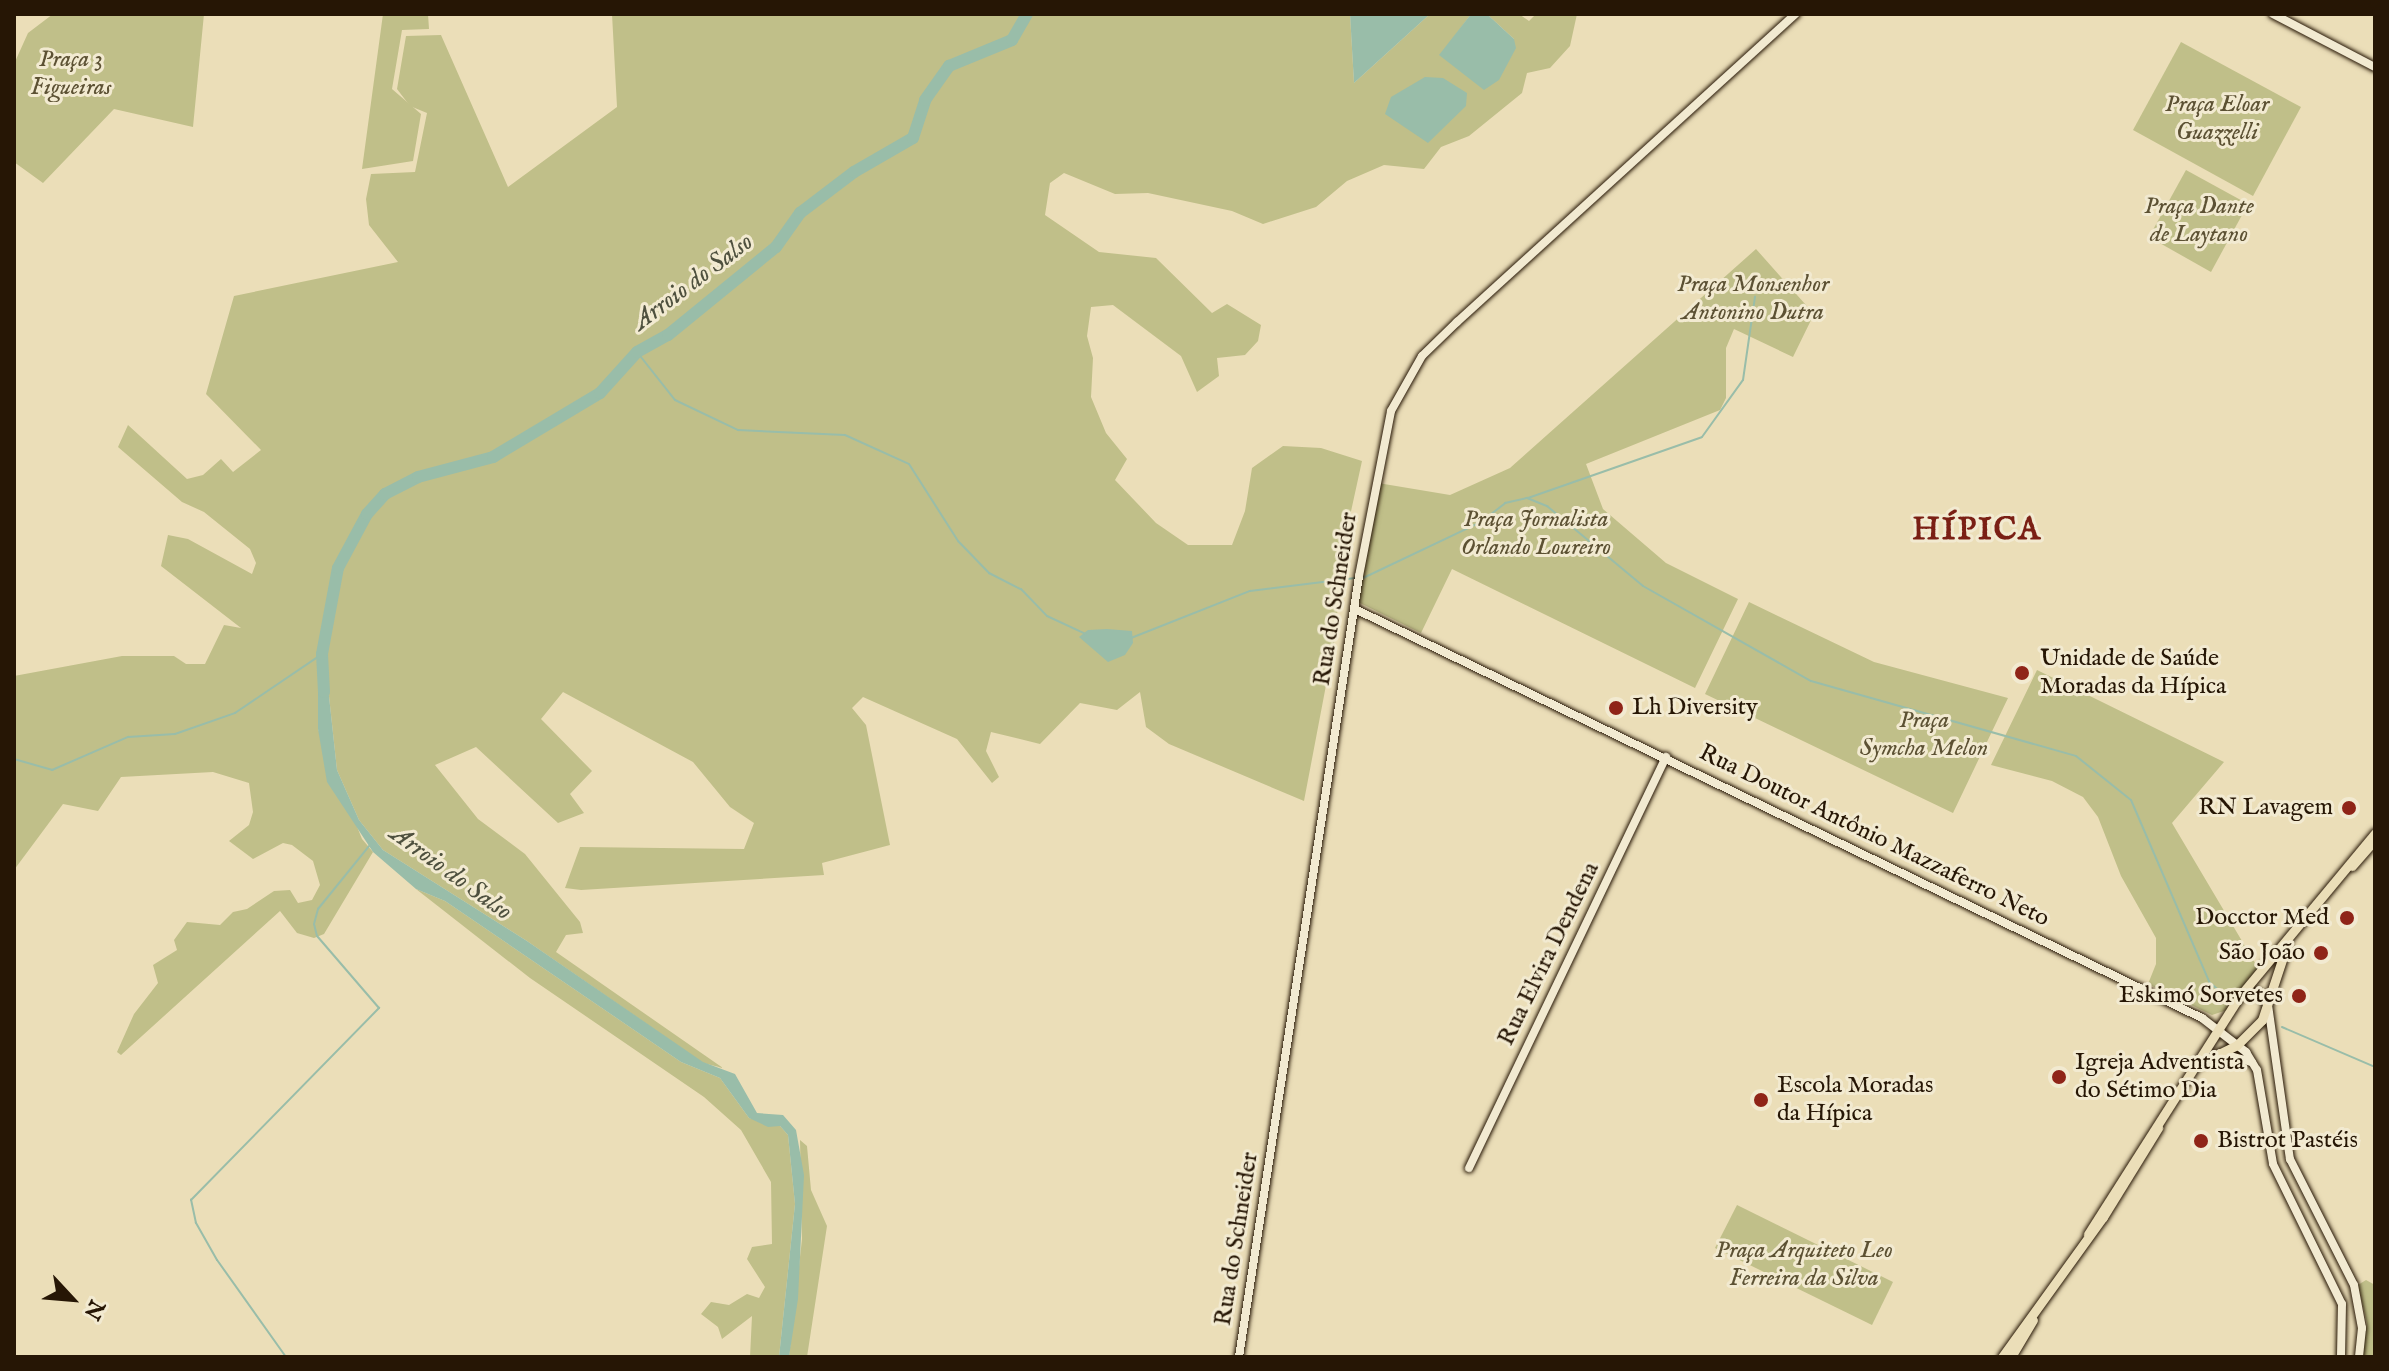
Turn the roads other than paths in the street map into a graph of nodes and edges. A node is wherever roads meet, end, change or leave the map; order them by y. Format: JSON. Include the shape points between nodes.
{"nodes":[{"id":1,"x":1796,"y":14,"type":"edge"},
{"id":2,"x":2273,"y":14,"type":"edge"},
{"id":3,"x":2375,"y":67,"type":"edge"},
{"id":4,"x":1355,"y":609,"type":"junction"},
{"id":5,"x":1666,"y":757,"type":"junction"},
{"id":6,"x":2375,"y":833,"type":"edge"},
{"id":7,"x":2375,"y":840,"type":"edge"},
{"id":8,"x":2349,"y":868,"type":"junction"},
{"id":9,"x":2291,"y":936,"type":"junction"},
{"id":10,"x":2239,"y":997,"type":"junction"},
{"id":11,"x":2268,"y":1005,"type":"junction"},
{"id":12,"x":2202,"y":1018,"type":"junction"},
{"id":13,"x":2224,"y":1019,"type":"junction"},
{"id":14,"x":2214,"y":1033,"type":"junction"},
{"id":15,"x":2237,"y":1045,"type":"junction"},
{"id":16,"x":2217,"y":1053,"type":"junction"},
{"id":17,"x":2253,"y":1063,"type":"junction"},
{"id":18,"x":2197,"y":1065,"type":"junction"},
{"id":19,"x":2278,"y":1088,"type":"junction"},
{"id":20,"x":2261,"y":1091,"type":"junction"},
{"id":21,"x":1469,"y":1168,"type":"dead end"},
{"id":22,"x":2035,"y":1313,"type":"junction"},
{"id":23,"x":1239,"y":1357,"type":"edge"},
{"id":24,"x":2002,"y":1357,"type":"edge"},
{"id":25,"x":2011,"y":1357,"type":"edge"},
{"id":26,"x":2341,"y":1357,"type":"edge"},
{"id":27,"x":2359,"y":1357,"type":"edge"}],
"edges":[{"from":1,"to":4,"type":"street","name":"Rua do Schneider","via":[[1422,356],[1385,432]]},
{"from":2,"to":3,"type":"street"},
{"from":4,"to":5,"type":"street","name":"Rua Doutor Antônio Mazzaferro Neto"},
{"from":4,"to":23,"type":"street","name":"Rua do Schneider"},
{"from":5,"to":12,"type":"street","name":"Rua Doutor Antônio Mazzaferro Neto"},
{"from":5,"to":21,"type":"street","name":"Rua Elvira Dendena"},
{"from":6,"to":8,"type":"main road"},
{"from":7,"to":8,"type":"main road"},
{"from":8,"to":9,"type":"main road"},
{"from":9,"to":10,"type":"main road"},
{"from":9,"to":11,"type":"main road"},
{"from":10,"to":11,"type":"street","via":[[2254,992]]},
{"from":10,"to":13,"type":"main road"},
{"from":11,"to":15,"type":"main road","via":[[2256,1028]]},
{"from":11,"to":19,"type":"street"},
{"from":12,"to":13,"type":"street","name":"Rua Doutor Antônio Mazzaferro Neto"},
{"from":12,"to":14,"type":"street","name":"Rua Doutor Antônio Mazzaferro Neto"},
{"from":13,"to":14,"type":"main road"},
{"from":14,"to":15,"type":"street","name":"Rua Doutor Antônio Mazzaferro Neto"},
{"from":14,"to":18,"type":"main road"},
{"from":15,"to":16,"type":"main road"},
{"from":15,"to":17,"type":"street","name":"Rua Doutor Antônio Mazzaferro Neto"},
{"from":16,"to":17,"type":"street"},
{"from":16,"to":18,"type":"main road"},
{"from":17,"to":20,"type":"street"},
{"from":18,"to":22,"type":"main road"},
{"from":19,"to":20,"type":"street"},
{"from":19,"to":27,"type":"street","via":[[2298,1179],[2358,1295]]},
{"from":20,"to":26,"type":"street","via":[[2273,1164],[2342,1304]]},
{"from":22,"to":24,"type":"main road"},
{"from":22,"to":25,"type":"main road"}]}
